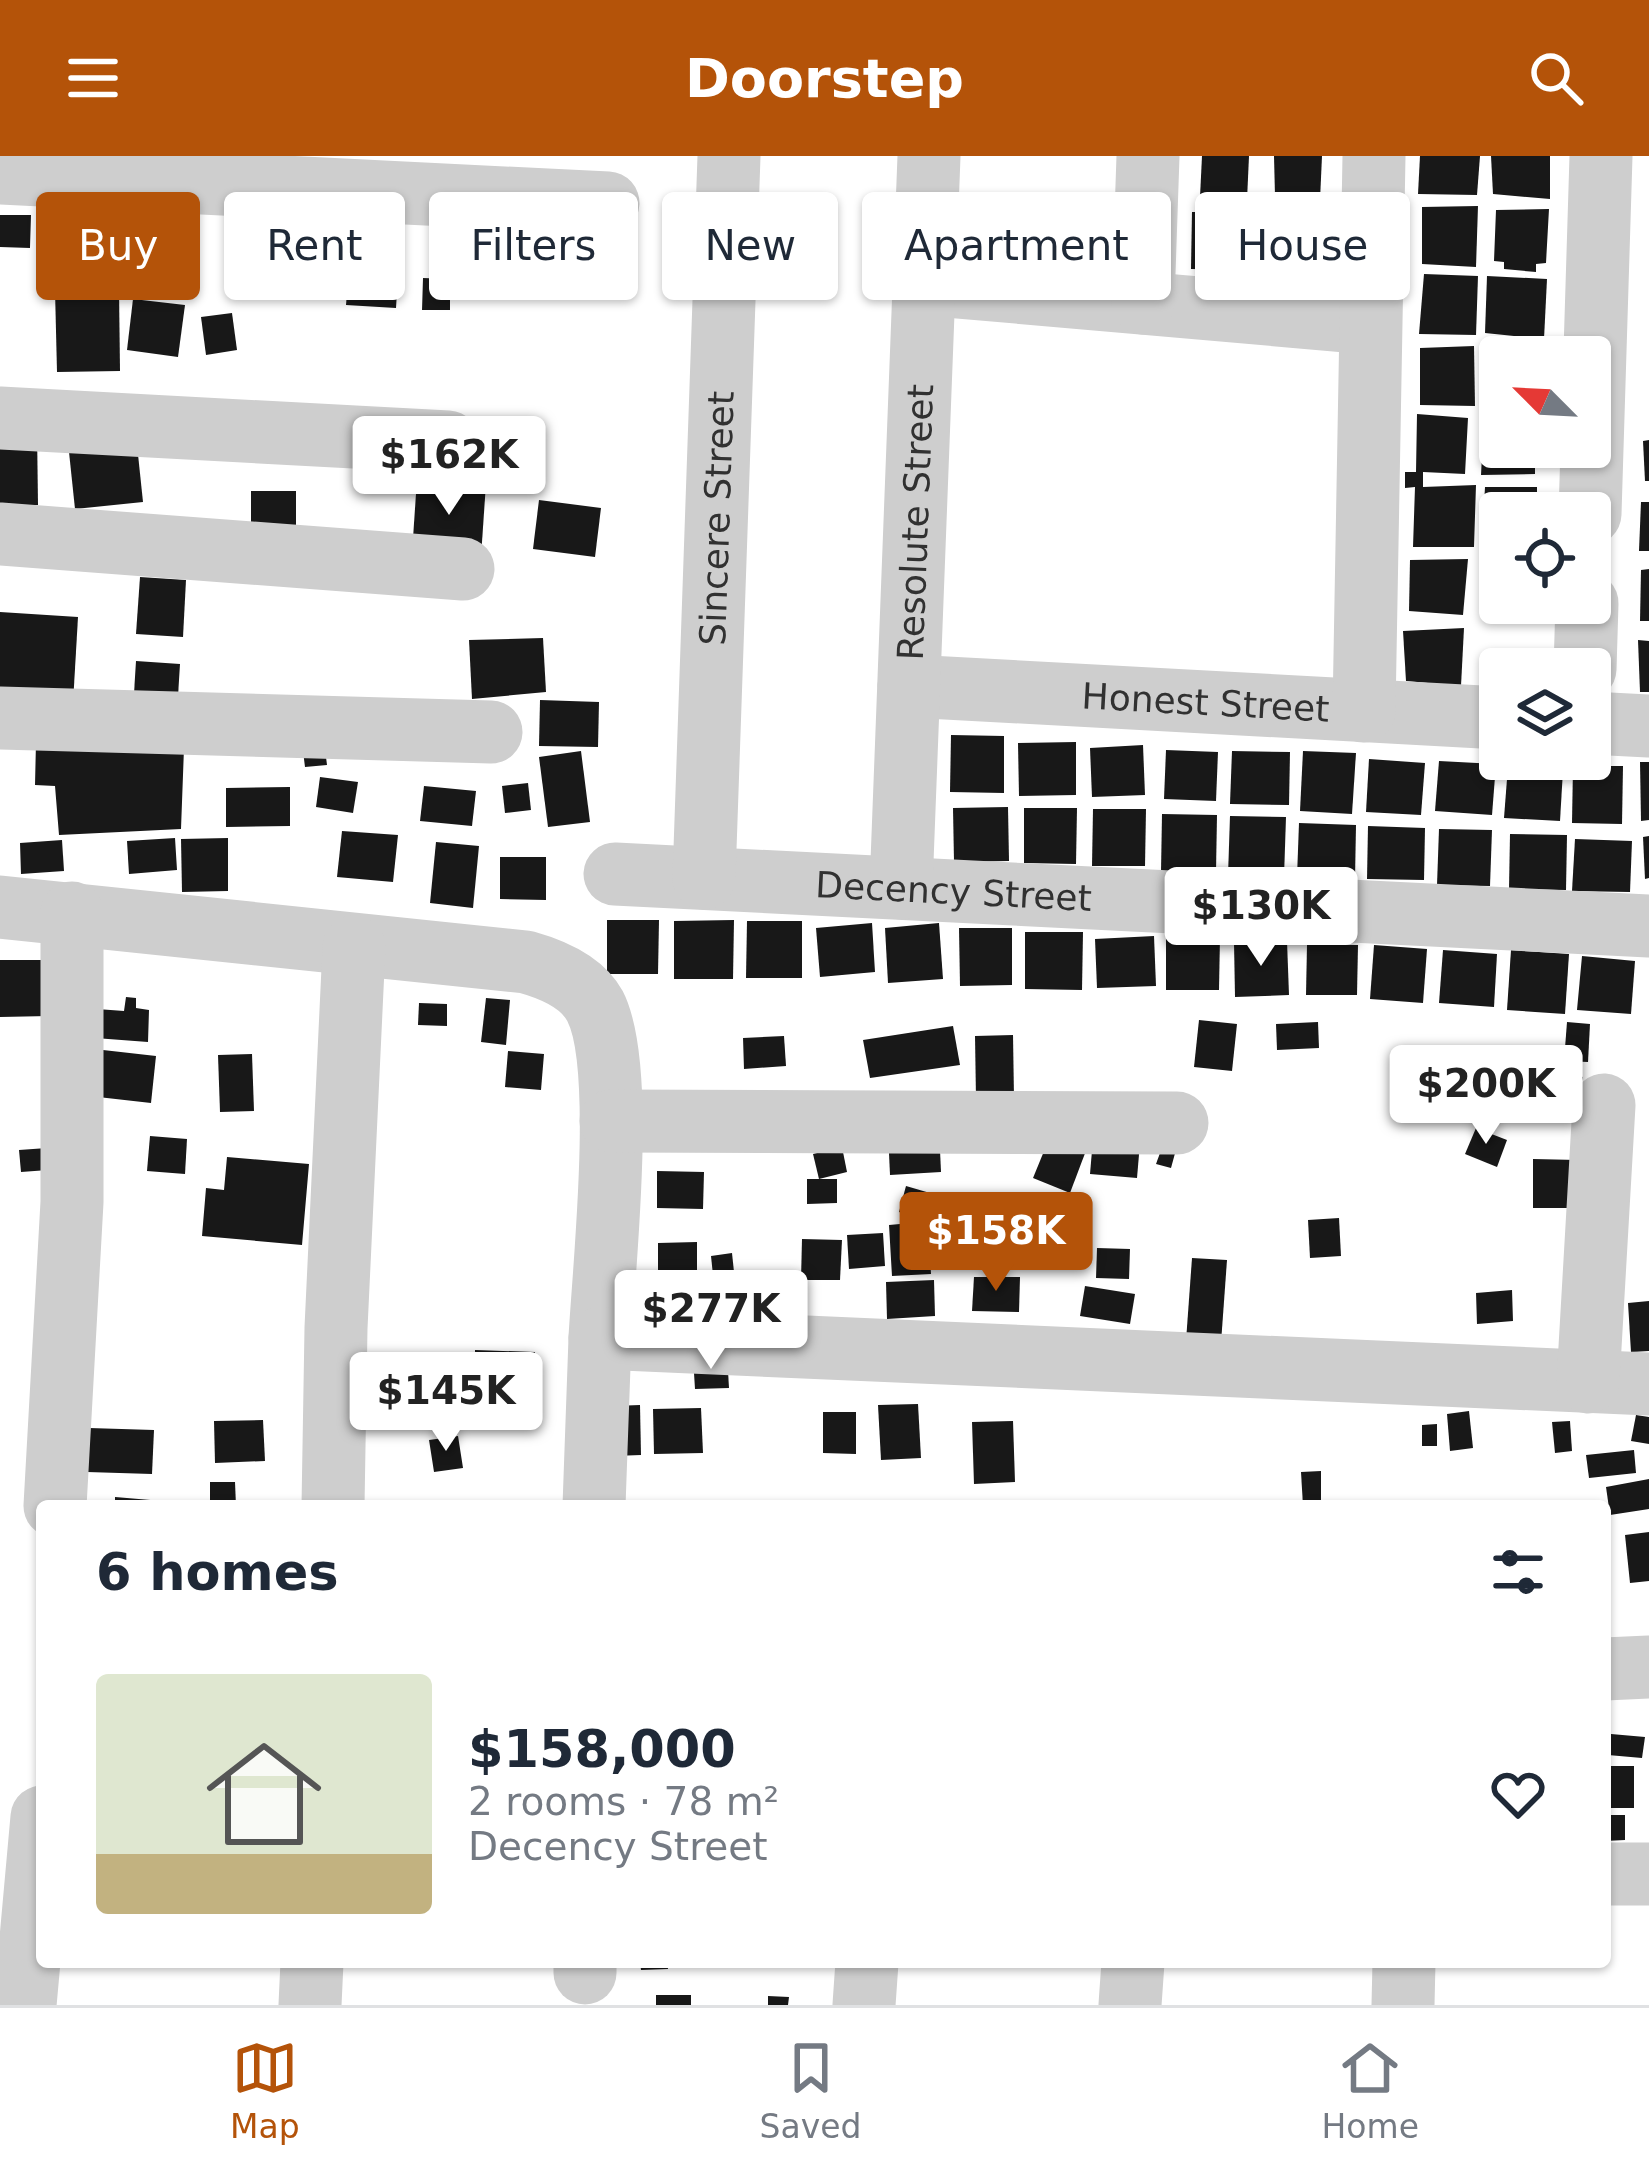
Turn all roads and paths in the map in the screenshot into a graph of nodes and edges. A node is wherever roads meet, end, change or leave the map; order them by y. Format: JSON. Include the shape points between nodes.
{"nodes":[{"id":1,"x":729,"y":156,"type":"edge"},
{"id":2,"x":929,"y":156,"type":"edge"},
{"id":3,"x":1148,"y":156,"type":"edge"},
{"id":4,"x":1374,"y":156,"type":"edge"},
{"id":5,"x":1601,"y":156,"type":"edge"},
{"id":6,"x":0,"y":173,"type":"edge"},
{"id":7,"x":928,"y":192,"type":"edge"},
{"id":8,"x":429,"y":194,"type":"edge"},
{"id":9,"x":923,"y":300,"type":"edge"},
{"id":10,"x":1108,"y":300,"type":"edge"},
{"id":11,"x":1143,"y":303,"type":"junction"},
{"id":12,"x":1370,"y":323,"type":"junction"},
{"id":13,"x":0,"y":418,"type":"edge"},
{"id":14,"x":448,"y":442,"type":"dead end"},
{"id":15,"x":1591,"y":492,"type":"edge"},
{"id":16,"x":0,"y":534,"type":"edge"},
{"id":17,"x":463,"y":569,"type":"dead end"},
{"id":18,"x":909,"y":686,"type":"junction"},
{"id":19,"x":1364,"y":711,"type":"junction"},
{"id":20,"x":1479,"y":717,"type":"edge"},
{"id":21,"x":0,"y":718,"type":"edge"},
{"id":22,"x":1611,"y":724,"type":"edge"},
{"id":23,"x":1649,"y":726,"type":"edge"},
{"id":24,"x":491,"y":732,"type":"dead end"},
{"id":25,"x":615,"y":874,"type":"dead end"},
{"id":26,"x":704,"y":878,"type":"junction"},
{"id":27,"x":902,"y":888,"type":"junction"},
{"id":28,"x":0,"y":908,"type":"edge"},
{"id":29,"x":72,"y":913,"type":"junction"},
{"id":30,"x":1649,"y":926,"type":"edge"},
{"id":31,"x":354,"y":947,"type":"junction"},
{"id":32,"x":1604,"y":1105,"type":"dead end"},
{"id":33,"x":611,"y":1121,"type":"junction"},
{"id":34,"x":1177,"y":1124,"type":"dead end"},
{"id":35,"x":600,"y":1338,"type":"junction"},
{"id":36,"x":1619,"y":1383,"type":"edge"},
{"id":37,"x":55,"y":1500,"type":"edge"},
{"id":38,"x":333,"y":1500,"type":"edge"},
{"id":39,"x":594,"y":1500,"type":"edge"},
{"id":40,"x":1649,"y":1667,"type":"edge"},
{"id":41,"x":1611,"y":1669,"type":"edge"},
{"id":42,"x":1611,"y":1874,"type":"edge"},
{"id":43,"x":1649,"y":1874,"type":"edge"},
{"id":44,"x":36,"y":1883,"type":"edge"},
{"id":45,"x":311,"y":1968,"type":"edge"},
{"id":46,"x":867,"y":1968,"type":"edge"},
{"id":47,"x":1133,"y":1968,"type":"edge"},
{"id":48,"x":1404,"y":1968,"type":"edge"},
{"id":49,"x":25,"y":2005,"type":"edge"},
{"id":50,"x":310,"y":2005,"type":"edge"},
{"id":51,"x":864,"y":2005,"type":"edge"},
{"id":52,"x":1130,"y":2005,"type":"edge"},
{"id":53,"x":1403,"y":2005,"type":"edge"}],
"edges":[{"from":1,"to":26,"type":"street","name":"Sincere Street"},
{"from":2,"to":7,"type":"street","name":"Resolute Street"},
{"from":3,"to":11,"type":"street"},
{"from":4,"to":12,"type":"street"},
{"from":5,"to":15,"type":"street"},
{"from":6,"to":8,"type":"street"},
{"from":9,"to":18,"type":"street","name":"Resolute Street"},
{"from":10,"to":11,"type":"street"},
{"from":11,"to":12,"type":"street"},
{"from":12,"to":19,"type":"street"},
{"from":13,"to":14,"type":"street"},
{"from":16,"to":17,"type":"street"},
{"from":18,"to":19,"type":"street","name":"Honest Street"},
{"from":18,"to":27,"type":"street","name":"Resolute Street"},
{"from":19,"to":20,"type":"street","name":"Honest Street"},
{"from":21,"to":24,"type":"street"},
{"from":22,"to":23,"type":"street"},
{"from":25,"to":26,"type":"street","name":"Decency Street"},
{"from":26,"to":27,"type":"street","name":"Decency Street"},
{"from":27,"to":30,"type":"street","name":"Decency Street"},
{"from":28,"to":29,"type":"street"},
{"from":29,"to":31,"type":"street"},
{"from":29,"to":37,"type":"street","via":[[72,1202]]},
{"from":31,"to":33,"type":"street","via":[[554,970],[593,1002],[604,1031]]},
{"from":31,"to":38,"type":"street"},
{"from":32,"to":36,"type":"street"},
{"from":33,"to":34,"type":"street"},
{"from":33,"to":35,"type":"street"},
{"from":35,"to":36,"type":"street"},
{"from":35,"to":39,"type":"street"},
{"from":40,"to":41,"type":"street"},
{"from":42,"to":43,"type":"street"},
{"from":44,"to":49,"type":"street"},
{"from":45,"to":50,"type":"street"},
{"from":46,"to":51,"type":"street"},
{"from":47,"to":52,"type":"street"},
{"from":48,"to":53,"type":"street"}]}
